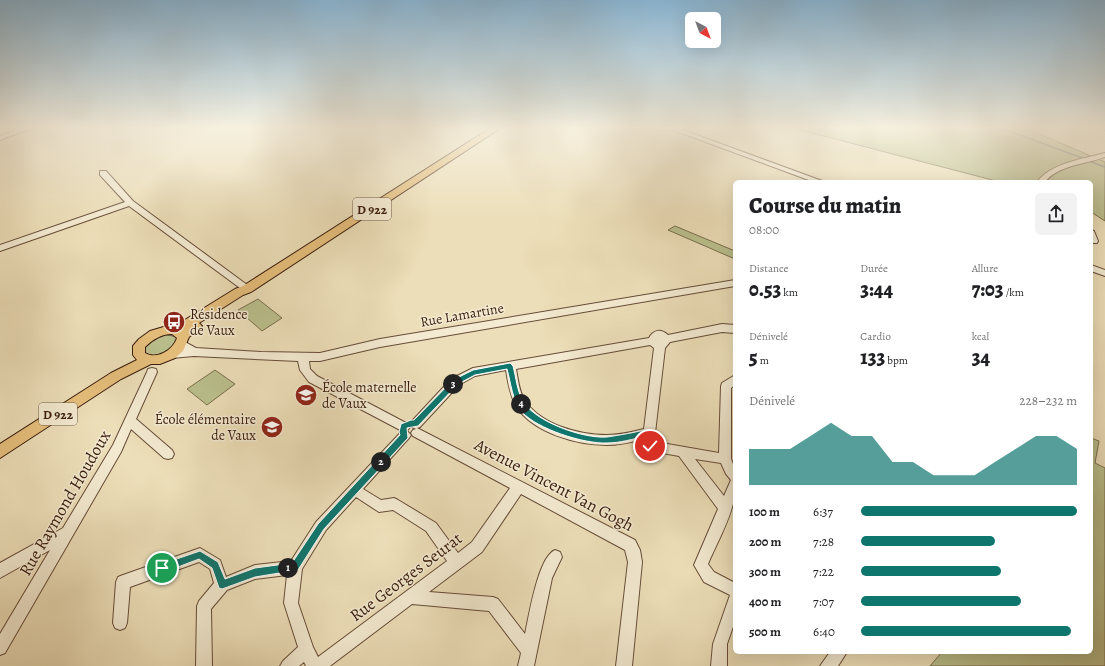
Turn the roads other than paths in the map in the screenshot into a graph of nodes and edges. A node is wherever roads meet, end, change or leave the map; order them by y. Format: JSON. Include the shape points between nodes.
{"nodes":[{"id":1,"x":450,"y":158,"type":"edge"},
{"id":2,"x":754,"y":158,"type":"edge"},
{"id":3,"x":1098,"y":158,"type":"edge"},
{"id":4,"x":103,"y":173,"type":"dead end"},
{"id":5,"x":815,"y":180,"type":"edge"},
{"id":6,"x":1042,"y":180,"type":"edge"},
{"id":7,"x":130,"y":203,"type":"junction"},
{"id":8,"x":0,"y":248,"type":"edge"},
{"id":9,"x":1093,"y":269,"type":"edge"},
{"id":10,"x":1105,"y":273,"type":"edge"},
{"id":11,"x":733,"y":283,"type":"edge"},
{"id":12,"x":247,"y":289,"type":"junction"},
{"id":13,"x":733,"y":329,"type":"edge"},
{"id":14,"x":180,"y":338,"type":"junction"},
{"id":15,"x":660,"y":342,"type":"junction"},
{"id":16,"x":194,"y":352,"type":"junction"},
{"id":17,"x":169,"y":355,"type":"junction"},
{"id":18,"x":303,"y":357,"type":"junction"},
{"id":19,"x":147,"y":362,"type":"junction"},
{"id":20,"x":510,"y":366,"type":"junction"},
{"id":21,"x":733,"y":381,"type":"edge"},
{"id":22,"x":131,"y":422,"type":"junction"},
{"id":23,"x":411,"y":430,"type":"junction"},
{"id":24,"x":650,"y":433,"type":"junction"},
{"id":25,"x":0,"y":452,"type":"edge"},
{"id":26,"x":683,"y":452,"type":"junction"},
{"id":27,"x":168,"y":454,"type":"dead end"},
{"id":28,"x":724,"y":459,"type":"junction"},
{"id":29,"x":733,"y":474,"type":"edge"},
{"id":30,"x":519,"y":486,"type":"junction"},
{"id":31,"x":733,"y":489,"type":"edge"},
{"id":32,"x":355,"y":490,"type":"junction"},
{"id":33,"x":725,"y":508,"type":"junction"},
{"id":34,"x":67,"y":533,"type":"junction"},
{"id":35,"x":555,"y":556,"type":"dead end"},
{"id":36,"x":457,"y":562,"type":"junction"},
{"id":37,"x":295,"y":567,"type":"junction"},
{"id":38,"x":0,"y":571,"type":"edge"},
{"id":39,"x":222,"y":585,"type":"junction"},
{"id":40,"x":733,"y":589,"type":"edge"},
{"id":41,"x":410,"y":598,"type":"junction"},
{"id":42,"x":733,"y":606,"type":"edge"},
{"id":43,"x":120,"y":623,"type":"dead end"},
{"id":44,"x":0,"y":648,"type":"edge"},
{"id":45,"x":306,"y":650,"type":"junction"},
{"id":46,"x":529,"y":651,"type":"junction"},
{"id":47,"x":838,"y":654,"type":"edge"},
{"id":48,"x":204,"y":666,"type":"edge"},
{"id":49,"x":288,"y":666,"type":"edge"},
{"id":50,"x":314,"y":666,"type":"edge"},
{"id":51,"x":318,"y":666,"type":"edge"},
{"id":52,"x":526,"y":666,"type":"edge"},
{"id":53,"x":624,"y":666,"type":"edge"},
{"id":54,"x":720,"y":666,"type":"edge"},
{"id":55,"x":828,"y":666,"type":"edge"}],
"edges":[{"from":1,"to":12,"type":"main road","number":"D 922"},
{"from":2,"to":5,"type":"street"},
{"from":3,"to":6,"type":"street","via":[[1052,172]]},
{"from":4,"to":7,"type":"street"},
{"from":7,"to":8,"type":"street"},
{"from":7,"to":12,"type":"street"},
{"from":9,"to":10,"type":"street"},
{"from":11,"to":18,"type":"street","name":"Rue Lamartine","via":[[380,343],[326,356]]},
{"from":12,"to":14,"type":"main road","number":"D 922"},
{"from":13,"to":15,"type":"street","via":[[722,328]]},
{"from":14,"to":16,"type":"street","name":"Rue Lamartine"},
{"from":14,"to":17,"type":"main road"},
{"from":14,"to":19,"type":"main road","via":[[162,331],[148,337],[139,346]]},
{"from":15,"to":20,"type":"street"},
{"from":15,"to":24,"type":"street"},
{"from":16,"to":17,"type":"street","name":"Rue Lamartine"},
{"from":16,"to":18,"type":"street","name":"Rue Lamartine"},
{"from":17,"to":19,"type":"main road"},
{"from":18,"to":23,"type":"street","name":"Avenue Vincent Van Gogh","via":[[305,370],[313,379]]},
{"from":19,"to":22,"type":"street","name":"Rue Raymond Houdoux","via":[[149,376]]},
{"from":19,"to":25,"type":"main road","number":"D 922","via":[[116,376]]},
{"from":20,"to":23,"type":"street","via":[[473,372],[460,378]]},
{"from":20,"to":24,"type":"street","via":[[518,400],[535,418],[571,435],[606,440]]},
{"from":21,"to":28,"type":"street","via":[[726,386]]},
{"from":22,"to":27,"type":"street"},
{"from":22,"to":34,"type":"street","name":"Rue Raymond Houdoux"},
{"from":23,"to":30,"type":"street","name":"Avenue Vincent Van Gogh"},
{"from":23,"to":32,"type":"street"},
{"from":24,"to":26,"type":"street","via":[[650,446]]},
{"from":26,"to":28,"type":"street"},
{"from":26,"to":33,"type":"street"},
{"from":28,"to":29,"type":"street"},
{"from":30,"to":36,"type":"street","name":"Rue Georges Seurat","via":[[477,547]]},
{"from":30,"to":53,"type":"street","name":"Avenue Vincent Van Gogh","via":[[626,543],[634,550],[635,562]]},
{"from":31,"to":33,"type":"street"},
{"from":32,"to":36,"type":"street","via":[[379,506],[394,504],[431,527]]},
{"from":32,"to":37,"type":"street","via":[[321,526]]},
{"from":33,"to":40,"type":"street","via":[[701,565],[709,577]]},
{"from":34,"to":38,"type":"street"},
{"from":34,"to":44,"type":"street","name":"Rue Raymond Houdoux"},
{"from":35,"to":46,"type":"street","via":[[545,576]]},
{"from":36,"to":41,"type":"street","name":"Rue Georges Seurat"},
{"from":37,"to":39,"type":"street","via":[[255,572]]},
{"from":37,"to":45,"type":"street","via":[[291,603]]},
{"from":39,"to":43,"type":"street","via":[[215,565],[200,555],[123,582]]},
{"from":39,"to":48,"type":"street","via":[[204,606]]},
{"from":41,"to":46,"type":"street","via":[[493,604]]},
{"from":41,"to":51,"type":"street","name":"Rue Georges Seurat"},
{"from":42,"to":54,"type":"street","via":[[720,644]]},
{"from":45,"to":49,"type":"street"},
{"from":45,"to":50,"type":"street"},
{"from":46,"to":52,"type":"street"},
{"from":47,"to":55,"type":"street"}]}
